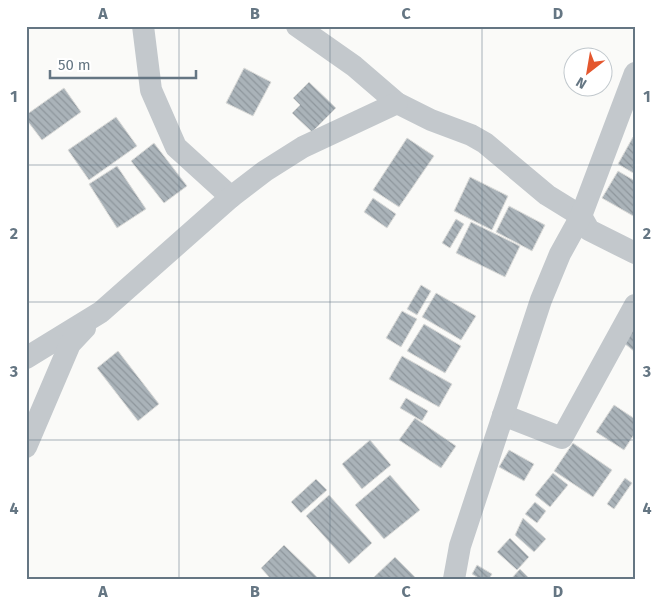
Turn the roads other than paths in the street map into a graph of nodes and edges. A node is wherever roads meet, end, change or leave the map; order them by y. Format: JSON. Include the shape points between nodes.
{"nodes":[{"id":1,"x":143,"y":26,"type":"edge"},
{"id":2,"x":296,"y":26,"type":"edge"},
{"id":3,"x":635,"y":73,"type":"edge"},
{"id":4,"x":397,"y":103,"type":"junction"},
{"id":5,"x":231,"y":197,"type":"junction"},
{"id":6,"x":585,"y":223,"type":"junction"},
{"id":7,"x":635,"y":253,"type":"edge"},
{"id":8,"x":635,"y":305,"type":"edge"},
{"id":9,"x":101,"y":312,"type":"junction"},
{"id":10,"x":26,"y":358,"type":"edge"},
{"id":11,"x":503,"y":415,"type":"junction"},
{"id":12,"x":26,"y":447,"type":"edge"},
{"id":13,"x":454,"y":579,"type":"edge"}],
"edges":[{"from":1,"to":5,"type":"street","via":[[150,90],[176,147]]},
{"from":2,"to":4,"type":"street","via":[[354,66]]},
{"from":3,"to":6,"type":"street"},
{"from":4,"to":5,"type":"street","via":[[304,148]]},
{"from":4,"to":6,"type":"street","via":[[486,143]]},
{"from":5,"to":9,"type":"street"},
{"from":6,"to":7,"type":"street"},
{"from":6,"to":11,"type":"street","via":[[560,254]]},
{"from":8,"to":11,"type":"street","via":[[562,438]]},
{"from":9,"to":10,"type":"street"},
{"from":9,"to":12,"type":"street","via":[[70,344]]},
{"from":11,"to":13,"type":"street","via":[[460,546]]}]}
